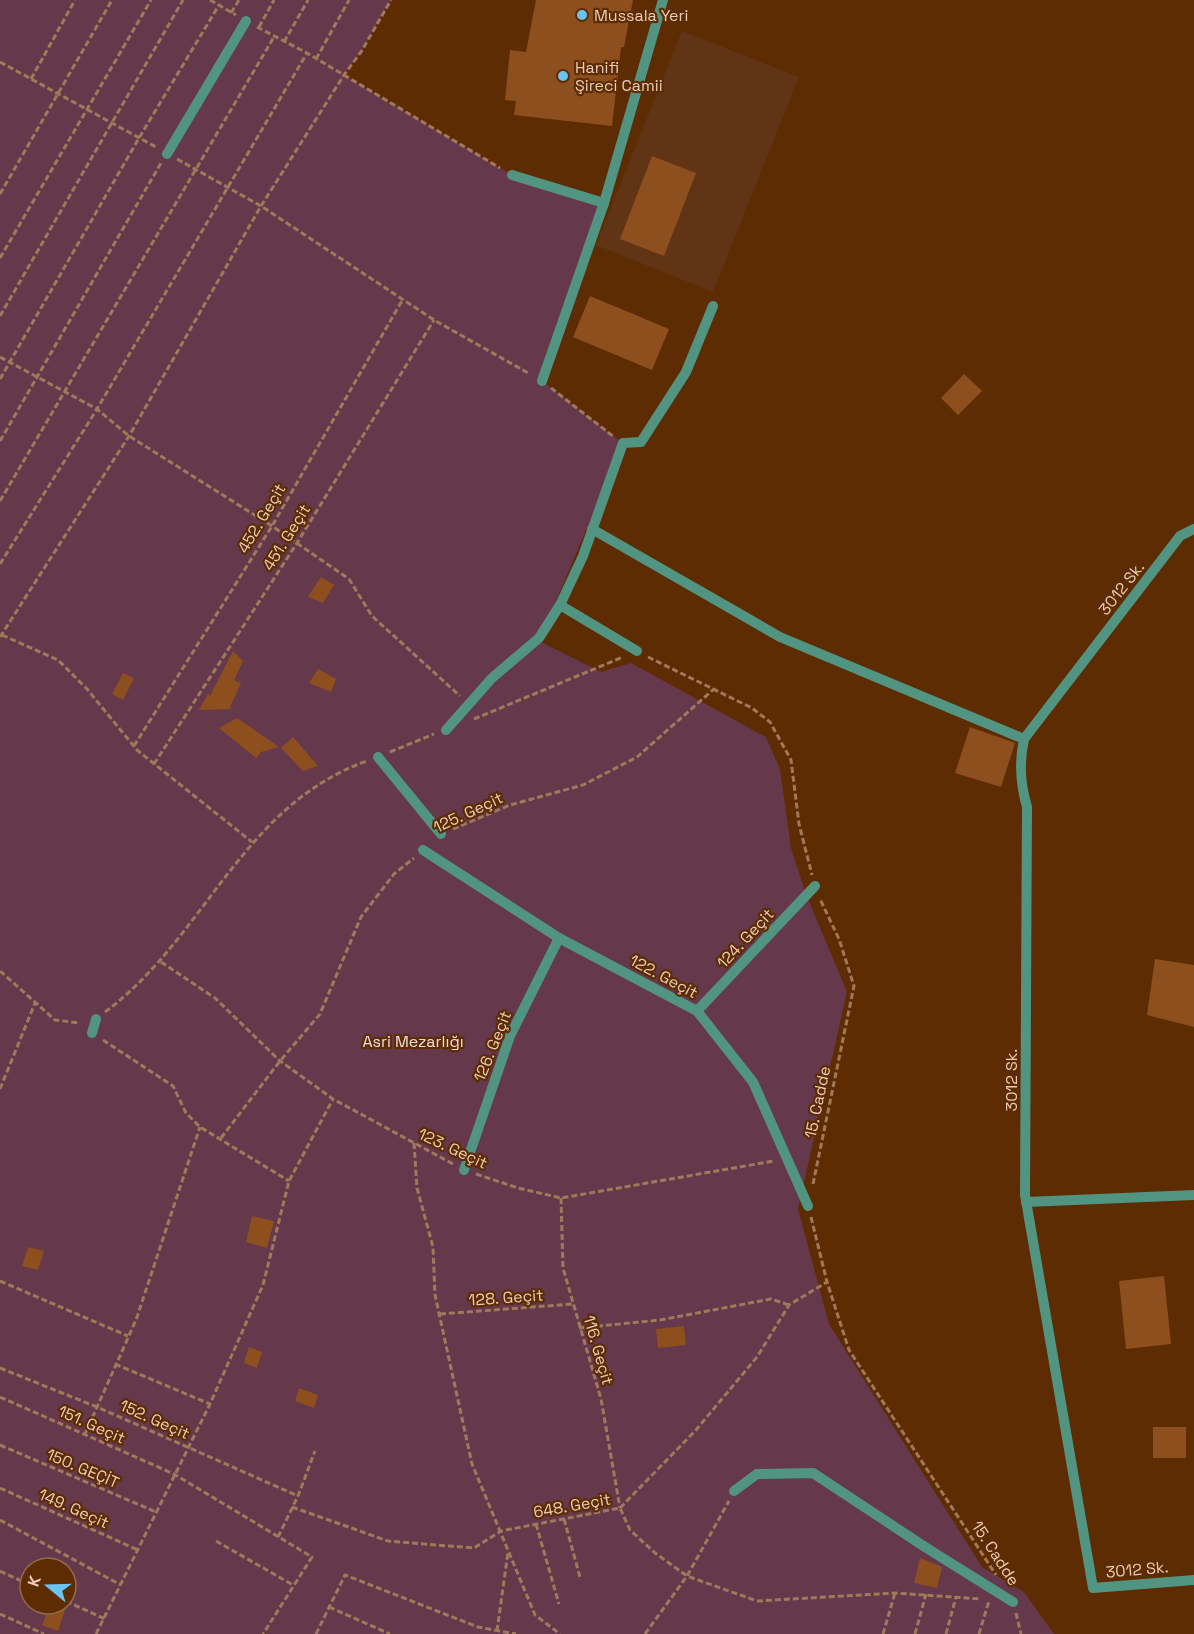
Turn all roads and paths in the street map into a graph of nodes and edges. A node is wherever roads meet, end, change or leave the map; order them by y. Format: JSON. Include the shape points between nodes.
{"nodes":[{"id":1,"x":75,"y":0,"type":"edge"},
{"id":2,"x":112,"y":0,"type":"edge"},
{"id":3,"x":151,"y":0,"type":"edge"},
{"id":4,"x":183,"y":0,"type":"edge"},
{"id":5,"x":210,"y":0,"type":"edge"},
{"id":6,"x":238,"y":0,"type":"edge"},
{"id":7,"x":274,"y":0,"type":"edge"},
{"id":8,"x":308,"y":0,"type":"edge"},
{"id":9,"x":349,"y":0,"type":"edge"},
{"id":10,"x":391,"y":0,"type":"edge"},
{"id":11,"x":663,"y":0,"type":"edge"},
{"id":12,"x":219,"y":5,"type":"junction"},
{"id":13,"x":231,"y":13,"type":"junction"},
{"id":14,"x":246,"y":21,"type":"junction"},
{"id":15,"x":258,"y":28,"type":"junction"},
{"id":16,"x":274,"y":37,"type":"junction"},
{"id":17,"x":284,"y":42,"type":"junction"},
{"id":18,"x":307,"y":53,"type":"junction"},
{"id":19,"x":316,"y":59,"type":"junction"},
{"id":20,"x":0,"y":62,"type":"edge"},
{"id":21,"x":344,"y":75,"type":"junction"},
{"id":22,"x":31,"y":79,"type":"junction"},
{"id":23,"x":57,"y":93,"type":"junction"},
{"id":24,"x":85,"y":109,"type":"junction"},
{"id":25,"x":113,"y":124,"type":"junction"},
{"id":26,"x":139,"y":138,"type":"junction"},
{"id":27,"x":167,"y":154,"type":"junction"},
{"id":28,"x":194,"y":169,"type":"junction"},
{"id":29,"x":512,"y":175,"type":"joint"},
{"id":30,"x":228,"y":187,"type":"junction"},
{"id":31,"x":0,"y":194,"type":"edge"},
{"id":32,"x":604,"y":203,"type":"junction"},
{"id":33,"x":261,"y":206,"type":"junction"},
{"id":34,"x":0,"y":258,"type":"edge"},
{"id":35,"x":403,"y":299,"type":"junction"},
{"id":36,"x":713,"y":306,"type":"dead end"},
{"id":37,"x":0,"y":316,"type":"edge"},
{"id":38,"x":434,"y":320,"type":"junction"},
{"id":39,"x":0,"y":357,"type":"edge"},
{"id":40,"x":10,"y":362,"type":"junction"},
{"id":41,"x":38,"y":377,"type":"junction"},
{"id":42,"x":0,"y":379,"type":"edge"},
{"id":43,"x":542,"y":381,"type":"junction"},
{"id":44,"x":66,"y":393,"type":"junction"},
{"id":45,"x":97,"y":410,"type":"junction"},
{"id":46,"x":129,"y":436,"type":"junction"},
{"id":47,"x":0,"y":441,"type":"edge"},
{"id":48,"x":623,"y":443,"type":"junction"},
{"id":49,"x":0,"y":501,"type":"edge"},
{"id":50,"x":272,"y":526,"type":"junction"},
{"id":51,"x":592,"y":529,"type":"junction"},
{"id":52,"x":1194,"y":529,"type":"edge"},
{"id":53,"x":297,"y":543,"type":"junction"},
{"id":54,"x":0,"y":564,"type":"edge"},
{"id":55,"x":560,"y":605,"type":"junction"},
{"id":56,"x":1,"y":636,"type":"edge"},
{"id":57,"x":637,"y":651,"type":"junction"},
{"id":58,"x":714,"y":689,"type":"junction"},
{"id":59,"x":469,"y":704,"type":"junction"},
{"id":60,"x":468,"y":721,"type":"dead end"},
{"id":61,"x":446,"y":729,"type":"joint"},
{"id":62,"x":1024,"y":739,"type":"junction"},
{"id":63,"x":134,"y":746,"type":"junction"},
{"id":64,"x":378,"y":757,"type":"junction"},
{"id":65,"x":154,"y":765,"type":"junction"},
{"id":66,"x":441,"y":834,"type":"joint"},
{"id":67,"x":252,"y":842,"type":"junction"},
{"id":68,"x":423,"y":850,"type":"joint"},
{"id":69,"x":815,"y":886,"type":"junction"},
{"id":70,"x":559,"y":938,"type":"junction"},
{"id":71,"x":161,"y":962,"type":"junction"},
{"id":72,"x":0,"y":971,"type":"edge"},
{"id":73,"x":35,"y":1003,"type":"junction"},
{"id":74,"x":697,"y":1011,"type":"junction"},
{"id":75,"x":96,"y":1019,"type":"junction"},
{"id":76,"x":78,"y":1024,"type":"junction"},
{"id":77,"x":92,"y":1033,"type":"junction"},
{"id":78,"x":280,"y":1060,"type":"junction"},
{"id":79,"x":0,"y":1089,"type":"edge"},
{"id":80,"x":333,"y":1099,"type":"junction"},
{"id":81,"x":200,"y":1126,"type":"junction"},
{"id":82,"x":221,"y":1138,"type":"junction"},
{"id":83,"x":414,"y":1143,"type":"junction"},
{"id":84,"x":788,"y":1159,"type":"junction"},
{"id":85,"x":464,"y":1170,"type":"junction"},
{"id":86,"x":289,"y":1181,"type":"junction"},
{"id":87,"x":1194,"y":1195,"type":"edge"},
{"id":88,"x":561,"y":1198,"type":"junction"},
{"id":89,"x":1026,"y":1202,"type":"junction"},
{"id":90,"x":808,"y":1206,"type":"junction"},
{"id":91,"x":0,"y":1281,"type":"edge"},
{"id":92,"x":827,"y":1282,"type":"junction"},
{"id":93,"x":573,"y":1304,"type":"junction"},
{"id":94,"x":789,"y":1305,"type":"junction"},
{"id":95,"x":440,"y":1314,"type":"junction"},
{"id":96,"x":579,"y":1328,"type":"junction"},
{"id":97,"x":128,"y":1336,"type":"junction"},
{"id":98,"x":115,"y":1364,"type":"junction"},
{"id":99,"x":0,"y":1368,"type":"edge"},
{"id":100,"x":0,"y":1397,"type":"edge"},
{"id":101,"x":210,"y":1404,"type":"junction"},
{"id":102,"x":97,"y":1407,"type":"junction"},
{"id":103,"x":85,"y":1434,"type":"junction"},
{"id":104,"x":0,"y":1445,"type":"edge"},
{"id":105,"x":189,"y":1447,"type":"junction"},
{"id":106,"x":315,"y":1450,"type":"dead end"},
{"id":107,"x":174,"y":1474,"type":"junction"},
{"id":108,"x":0,"y":1488,"type":"edge"},
{"id":109,"x":734,"y":1491,"type":"joint"},
{"id":110,"x":298,"y":1496,"type":"junction"},
{"id":111,"x":292,"y":1507,"type":"junction"},
{"id":112,"x":620,"y":1508,"type":"junction"},
{"id":113,"x":156,"y":1512,"type":"junction"},
{"id":114,"x":564,"y":1519,"type":"junction"},
{"id":115,"x":0,"y":1520,"type":"edge"},
{"id":116,"x":536,"y":1524,"type":"junction"},
{"id":117,"x":501,"y":1531,"type":"junction"},
{"id":118,"x":278,"y":1537,"type":"junction"},
{"id":119,"x":216,"y":1541,"type":"dead end"},
{"id":120,"x":138,"y":1550,"type":"junction"},
{"id":121,"x":508,"y":1550,"type":"junction"},
{"id":122,"x":0,"y":1571,"type":"edge"},
{"id":123,"x":687,"y":1576,"type":"junction"},
{"id":124,"x":580,"y":1577,"type":"dead end"},
{"id":125,"x":18,"y":1579,"type":"edge"},
{"id":126,"x":1194,"y":1580,"type":"edge"},
{"id":127,"x":1000,"y":1582,"type":"dead end"},
{"id":128,"x":121,"y":1585,"type":"junction"},
{"id":129,"x":293,"y":1585,"type":"junction"},
{"id":130,"x":895,"y":1593,"type":"junction"},
{"id":131,"x":926,"y":1594,"type":"junction"},
{"id":132,"x":957,"y":1597,"type":"junction"},
{"id":133,"x":1013,"y":1602,"type":"joint"},
{"id":134,"x":559,"y":1604,"type":"dead end"},
{"id":135,"x":78,"y":1607,"type":"edge"},
{"id":136,"x":329,"y":1607,"type":"junction"},
{"id":137,"x":0,"y":1614,"type":"edge"},
{"id":138,"x":105,"y":1619,"type":"junction"},
{"id":139,"x":478,"y":1627,"type":"junction"},
{"id":140,"x":497,"y":1631,"type":"junction"},
{"id":141,"x":44,"y":1634,"type":"edge"},
{"id":142,"x":96,"y":1634,"type":"edge"},
{"id":143,"x":263,"y":1634,"type":"edge"},
{"id":144,"x":316,"y":1634,"type":"edge"},
{"id":145,"x":390,"y":1634,"type":"edge"},
{"id":146,"x":475,"y":1634,"type":"edge"},
{"id":147,"x":516,"y":1634,"type":"edge"},
{"id":148,"x":560,"y":1634,"type":"edge"},
{"id":149,"x":645,"y":1634,"type":"edge"},
{"id":150,"x":883,"y":1634,"type":"edge"},
{"id":151,"x":915,"y":1634,"type":"edge"},
{"id":152,"x":946,"y":1634,"type":"edge"},
{"id":153,"x":979,"y":1634,"type":"edge"},
{"id":154,"x":1021,"y":1634,"type":"edge"}],
"edges":[{"from":1,"to":22,"type":"path"},
{"from":2,"to":23,"type":"path"},
{"from":3,"to":24,"type":"path"},
{"from":4,"to":25,"type":"path"},
{"from":5,"to":12,"type":"path"},
{"from":6,"to":13,"type":"path"},
{"from":7,"to":15,"type":"path"},
{"from":8,"to":17,"type":"path"},
{"from":9,"to":19,"type":"path"},
{"from":10,"to":21,"type":"path"},
{"from":11,"to":32,"type":"street"},
{"from":12,"to":13,"type":"path"},
{"from":12,"to":26,"type":"path"},
{"from":13,"to":14,"type":"path"},
{"from":14,"to":15,"type":"path"},
{"from":14,"to":27,"type":"street"},
{"from":15,"to":16,"type":"path"},
{"from":16,"to":17,"type":"path"},
{"from":16,"to":28,"type":"path"},
{"from":17,"to":18,"type":"path"},
{"from":18,"to":19,"type":"path"},
{"from":18,"to":30,"type":"path"},
{"from":19,"to":21,"type":"path"},
{"from":20,"to":22,"type":"path"},
{"from":21,"to":29,"type":"path"},
{"from":21,"to":33,"type":"path"},
{"from":22,"to":23,"type":"path"},
{"from":23,"to":24,"type":"path"},
{"from":23,"to":31,"type":"path"},
{"from":24,"to":25,"type":"path"},
{"from":24,"to":34,"type":"path"},
{"from":25,"to":26,"type":"path"},
{"from":25,"to":37,"type":"path"},
{"from":26,"to":27,"type":"path"},
{"from":26,"to":40,"type":"path"},
{"from":27,"to":28,"type":"path"},
{"from":27,"to":41,"type":"path"},
{"from":28,"to":30,"type":"path"},
{"from":28,"to":44,"type":"path"},
{"from":29,"to":32,"type":"street"},
{"from":30,"to":33,"type":"path"},
{"from":30,"to":45,"type":"path"},
{"from":32,"to":43,"type":"street"},
{"from":33,"to":35,"type":"path"},
{"from":33,"to":46,"type":"path"},
{"from":35,"to":38,"type":"path"},
{"from":35,"to":50,"type":"path","name":"452. Geçit"},
{"from":36,"to":48,"type":"street","via":[[686,372],[641,442]]},
{"from":38,"to":43,"type":"path"},
{"from":38,"to":53,"type":"path","name":"451. Geçit"},
{"from":39,"to":40,"type":"path"},
{"from":40,"to":41,"type":"path"},
{"from":40,"to":42,"type":"path"},
{"from":41,"to":44,"type":"path"},
{"from":41,"to":47,"type":"path"},
{"from":43,"to":48,"type":"path"},
{"from":44,"to":45,"type":"path"},
{"from":44,"to":49,"type":"path"},
{"from":45,"to":46,"type":"path"},
{"from":45,"to":54,"type":"path"},
{"from":46,"to":50,"type":"path"},
{"from":46,"to":56,"type":"path"},
{"from":48,"to":51,"type":"street"},
{"from":50,"to":53,"type":"path"},
{"from":50,"to":63,"type":"path","name":"452. Geçit"},
{"from":51,"to":55,"type":"street"},
{"from":51,"to":62,"type":"street","via":[[780,637]]},
{"from":52,"to":62,"type":"street","name":"3012 Sk.","via":[[1180,536]]},
{"from":53,"to":59,"type":"path","via":[[349,579],[372,615]]},
{"from":53,"to":65,"type":"path","name":"451. Geçit"},
{"from":55,"to":57,"type":"street"},
{"from":55,"to":59,"type":"street","via":[[539,638],[492,678]]},
{"from":56,"to":63,"type":"path","via":[[58,660]]},
{"from":57,"to":58,"type":"path","name":"15. Cadde"},
{"from":57,"to":60,"type":"path"},
{"from":58,"to":66,"type":"path","name":"125. Geçit","via":[[637,757],[583,785],[510,805]]},
{"from":58,"to":69,"type":"path","name":"15. Cadde","via":[[770,722],[791,760],[799,824]]},
{"from":59,"to":61,"type":"street"},
{"from":61,"to":64,"type":"path"},
{"from":62,"to":89,"type":"street","name":"3012 Sk.","via":[[1019,763],[1027,807]]},
{"from":63,"to":65,"type":"path"},
{"from":64,"to":66,"type":"street"},
{"from":64,"to":67,"type":"path","via":[[347,768],[315,789],[284,811]]},
{"from":65,"to":67,"type":"path"},
{"from":67,"to":71,"type":"path"},
{"from":68,"to":70,"type":"street","name":"122. Geçit"},
{"from":68,"to":78,"type":"path","name":"125. Geçit","via":[[394,874],[361,917],[320,1014]]},
{"from":69,"to":74,"type":"street","name":"124. Geçit"},
{"from":69,"to":90,"type":"path","name":"15. Cadde","via":[[839,939],[854,986]]},
{"from":70,"to":74,"type":"street","name":"122. Geçit"},
{"from":70,"to":85,"type":"street","name":"126. Geçit","via":[[510,1036]]},
{"from":71,"to":75,"type":"path"},
{"from":71,"to":78,"type":"path","name":"123. Geçit","via":[[215,998]]},
{"from":72,"to":73,"type":"path"},
{"from":73,"to":76,"type":"path","via":[[55,1020]]},
{"from":73,"to":79,"type":"path"},
{"from":74,"to":84,"type":"street","name":"122. Geçit","via":[[753,1082]]},
{"from":75,"to":76,"type":"path"},
{"from":75,"to":77,"type":"street"},
{"from":76,"to":77,"type":"path"},
{"from":77,"to":81,"type":"path","via":[[173,1086],[186,1113]]},
{"from":78,"to":80,"type":"path","name":"123. Geçit"},
{"from":78,"to":82,"type":"path","name":"125. Geçit"},
{"from":80,"to":83,"type":"path","name":"123. Geçit"},
{"from":80,"to":86,"type":"path"},
{"from":81,"to":82,"type":"path"},
{"from":81,"to":97,"type":"path"},
{"from":82,"to":86,"type":"path"},
{"from":83,"to":85,"type":"path","name":"123. Geçit"},
{"from":83,"to":95,"type":"path","via":[[417,1188],[433,1246],[435,1295]]},
{"from":84,"to":88,"type":"path","name":"123. Geçit"},
{"from":84,"to":90,"type":"street","name":"122. Geçit"},
{"from":85,"to":88,"type":"path","name":"123. Geçit"},
{"from":86,"to":101,"type":"path","via":[[263,1285]]},
{"from":87,"to":89,"type":"street"},
{"from":88,"to":93,"type":"path","name":"116. Geçit","via":[[563,1268]]},
{"from":89,"to":126,"type":"street","name":"3012 Sk.","via":[[1093,1588]]},
{"from":90,"to":92,"type":"path","name":"15. Cadde"},
{"from":91,"to":97,"type":"path"},
{"from":92,"to":94,"type":"path"},
{"from":92,"to":127,"type":"path","name":"15. Cadde","via":[[849,1350]]},
{"from":93,"to":95,"type":"path","name":"128. Geçit"},
{"from":93,"to":96,"type":"path","name":"116. Geçit"},
{"from":94,"to":96,"type":"path","via":[[771,1299],[660,1320]]},
{"from":94,"to":112,"type":"path","via":[[757,1357],[696,1430]]},
{"from":95,"to":117,"type":"path","via":[[472,1464]]},
{"from":96,"to":112,"type":"path","name":"116. Geçit","via":[[601,1399]]},
{"from":97,"to":98,"type":"path"},
{"from":98,"to":101,"type":"path"},
{"from":98,"to":102,"type":"path"},
{"from":99,"to":102,"type":"path","name":"152. Geçit"},
{"from":100,"to":103,"type":"path","name":"151. Geçit"},
{"from":101,"to":105,"type":"path"},
{"from":102,"to":103,"type":"path"},
{"from":102,"to":105,"type":"path","name":"152. Geçit"},
{"from":103,"to":107,"type":"path","name":"151. Geçit"},
{"from":104,"to":113,"type":"path","name":"150. GEÇİT"},
{"from":105,"to":107,"type":"path"},
{"from":105,"to":110,"type":"path","name":"152. Geçit"},
{"from":106,"to":110,"type":"path"},
{"from":107,"to":113,"type":"path"},
{"from":107,"to":118,"type":"path","name":"151. Geçit"},
{"from":108,"to":120,"type":"path","name":"149. Geçit"},
{"from":109,"to":123,"type":"path"},
{"from":109,"to":133,"type":"street","via":[[757,1474],[813,1473]]},
{"from":110,"to":111,"type":"path"},
{"from":111,"to":117,"type":"path","name":"648. Geçit","via":[[388,1541],[428,1546],[474,1548]]},
{"from":111,"to":118,"type":"path"},
{"from":112,"to":114,"type":"path","name":"648. Geçit"},
{"from":112,"to":123,"type":"path","name":"648. Geçit","via":[[630,1530]]},
{"from":113,"to":120,"type":"path"},
{"from":114,"to":116,"type":"path","name":"648. Geçit"},
{"from":114,"to":124,"type":"path"},
{"from":115,"to":128,"type":"path"},
{"from":116,"to":117,"type":"path","name":"648. Geçit"},
{"from":116,"to":134,"type":"path"},
{"from":117,"to":121,"type":"path"},
{"from":118,"to":129,"type":"path","name":"151. Geçit","via":[[312,1557]]},
{"from":119,"to":129,"type":"path"},
{"from":120,"to":128,"type":"path"},
{"from":121,"to":140,"type":"path"},
{"from":121,"to":148,"type":"path","via":[[535,1615]]},
{"from":122,"to":125,"type":"path"},
{"from":123,"to":130,"type":"path","name":"648. Geçit","via":[[758,1601]]},
{"from":123,"to":149,"type":"path"},
{"from":128,"to":138,"type":"path"},
{"from":129,"to":143,"type":"path"},
{"from":130,"to":131,"type":"path","name":"648. Geçit"},
{"from":130,"to":150,"type":"path"},
{"from":131,"to":132,"type":"path","name":"648. Geçit"},
{"from":131,"to":151,"type":"path"},
{"from":132,"to":152,"type":"path"},
{"from":132,"to":153,"type":"path","name":"648. Geçit","via":[[989,1599]]},
{"from":133,"to":154,"type":"path","name":"15. Cadde"},
{"from":135,"to":138,"type":"path"},
{"from":136,"to":139,"type":"path","via":[[345,1575]]},
{"from":136,"to":144,"type":"path"},
{"from":136,"to":145,"type":"path"},
{"from":137,"to":141,"type":"path"},
{"from":138,"to":142,"type":"path"},
{"from":139,"to":140,"type":"path"},
{"from":139,"to":146,"type":"path"},
{"from":140,"to":147,"type":"path"}]}
